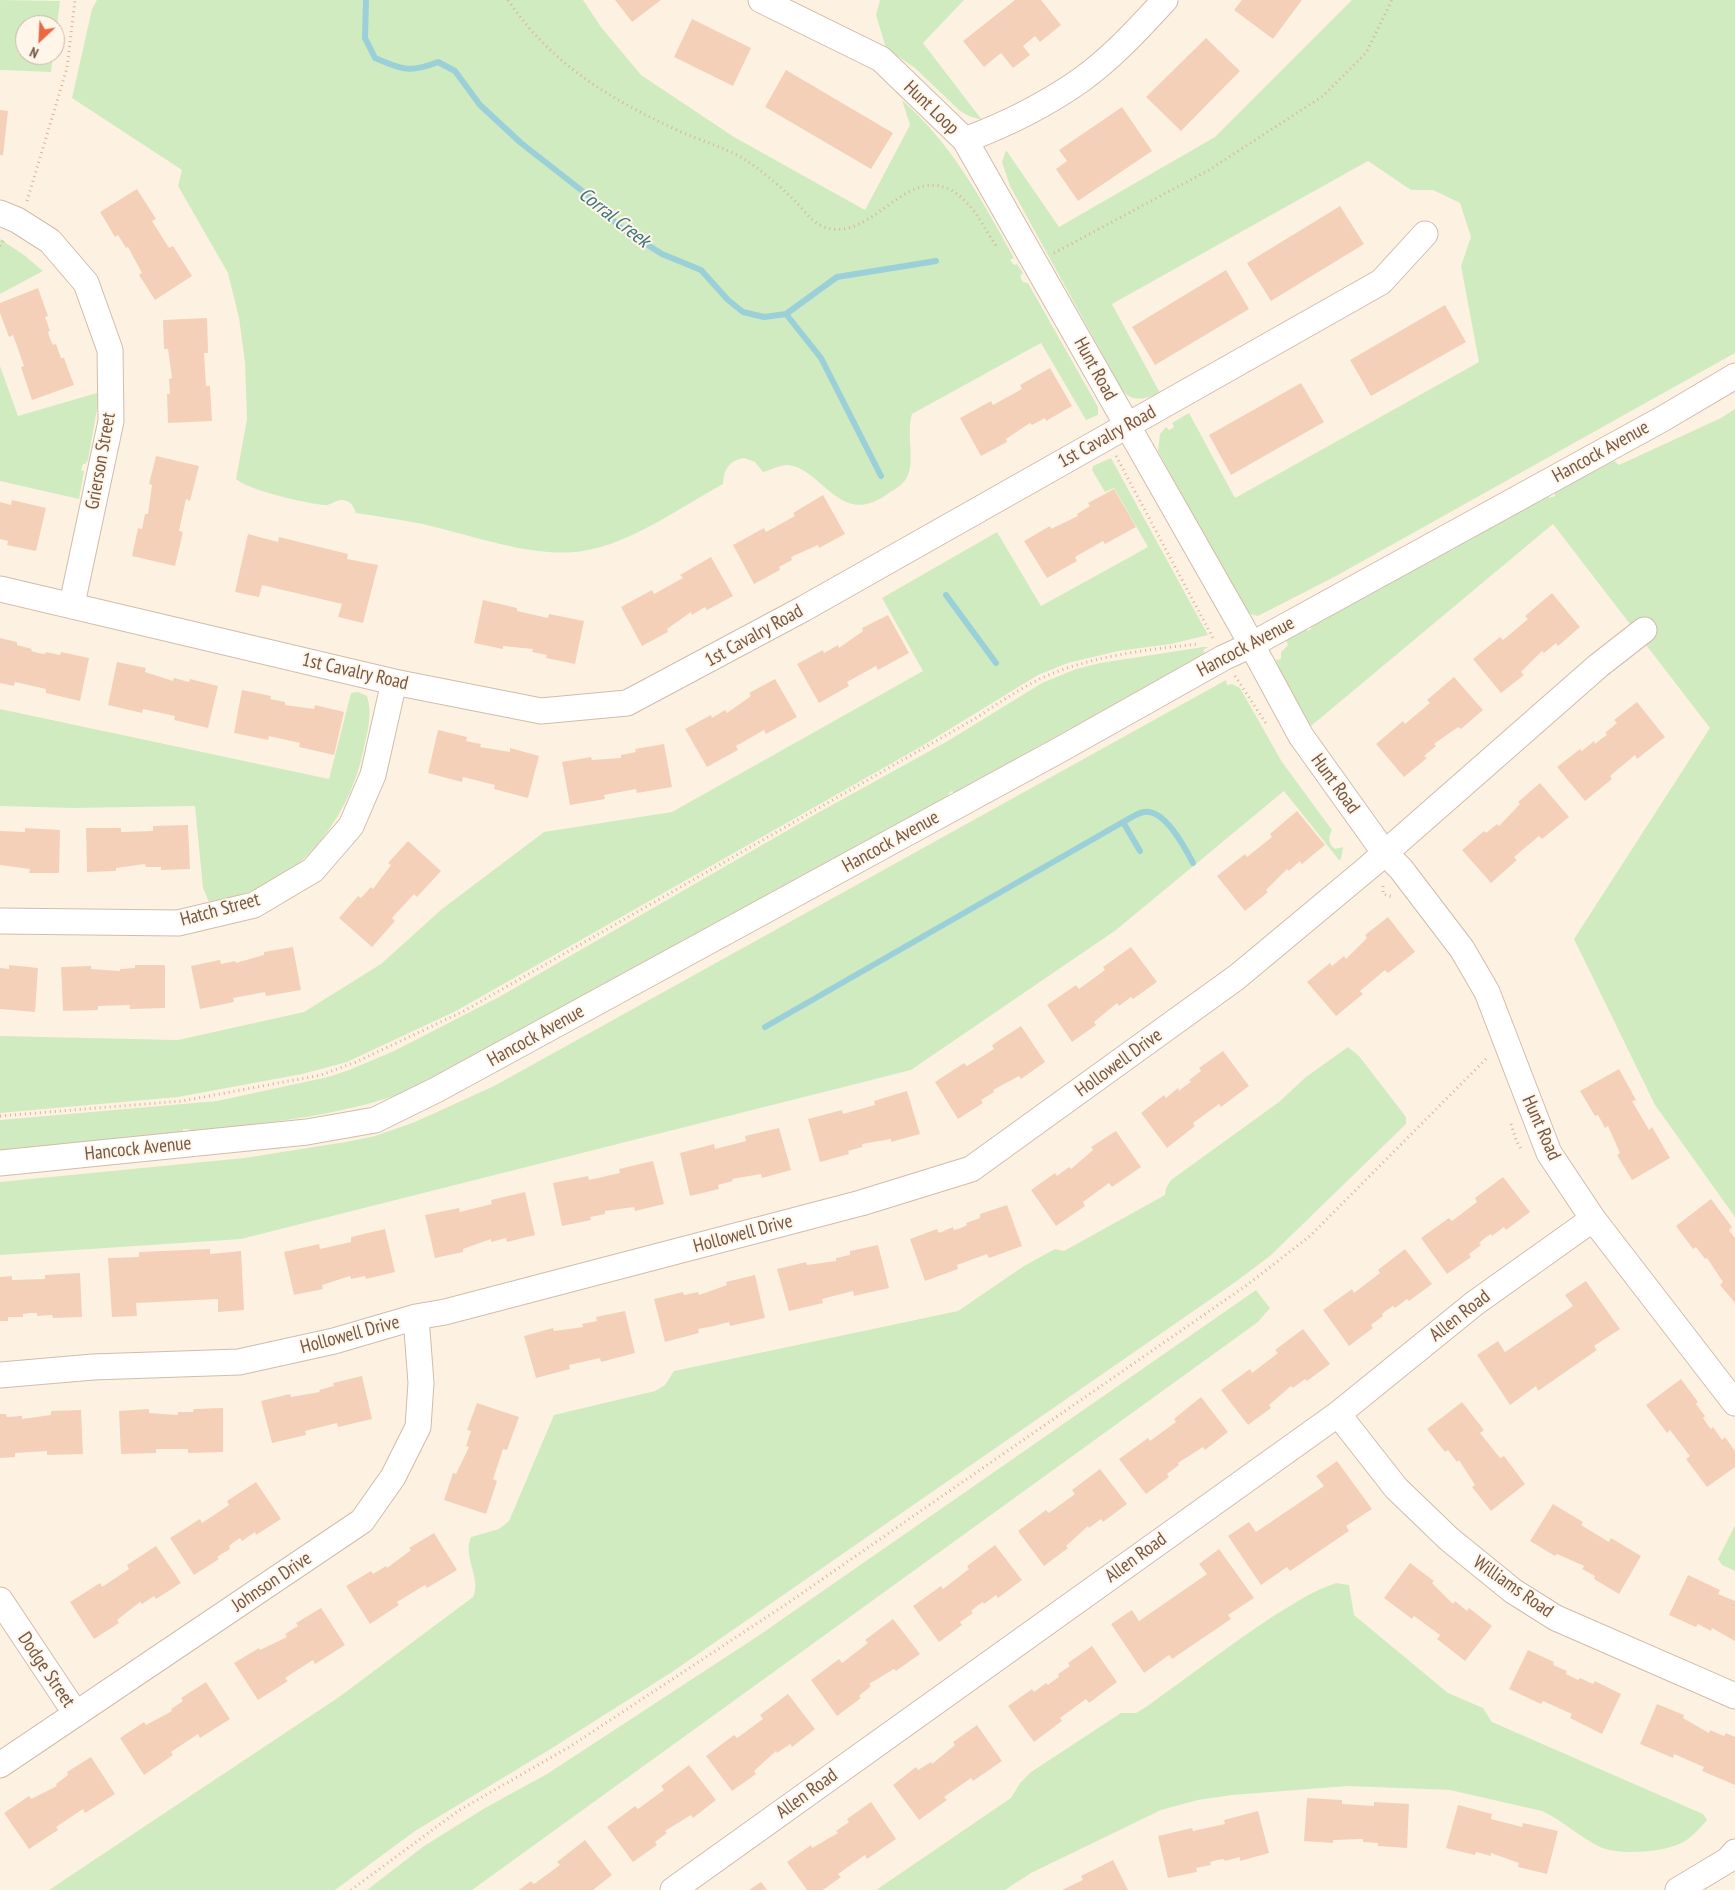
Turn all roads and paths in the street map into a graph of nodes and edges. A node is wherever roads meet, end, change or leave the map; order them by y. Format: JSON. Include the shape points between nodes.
{"nodes":[{"id":1,"x":76,"y":0,"type":"edge"},
{"id":2,"x":508,"y":0,"type":"edge"},
{"id":3,"x":761,"y":0,"type":"edge"},
{"id":4,"x":1165,"y":0,"type":"edge"},
{"id":5,"x":1392,"y":0,"type":"edge"},
{"id":6,"x":965,"y":140,"type":"junction"},
{"id":7,"x":8,"y":217,"type":"edge"},
{"id":8,"x":1425,"y":234,"type":"dead end"},
{"id":9,"x":0,"y":246,"type":"edge"},
{"id":10,"x":1000,"y":251,"type":"dead end"},
{"id":11,"x":1035,"y":264,"type":"junction"},
{"id":12,"x":1735,"y":376,"type":"edge"},
{"id":13,"x":1128,"y":426,"type":"junction"},
{"id":14,"x":0,"y":588,"type":"edge"},
{"id":15,"x":72,"y":604,"type":"junction"},
{"id":16,"x":1644,"y":630,"type":"dead end"},
{"id":17,"x":1209,"y":642,"type":"dead end"},
{"id":18,"x":1215,"y":642,"type":"dead end"},
{"id":19,"x":1204,"y":643,"type":"dead end"},
{"id":20,"x":1251,"y":644,"type":"junction"},
{"id":21,"x":394,"y":682,"type":"junction"},
{"id":22,"x":1384,"y":852,"type":"junction"},
{"id":23,"x":0,"y":921,"type":"edge"},
{"id":24,"x":1492,"y":1054,"type":"dead end"},
{"id":25,"x":0,"y":1116,"type":"edge"},
{"id":26,"x":0,"y":1164,"type":"edge"},
{"id":27,"x":1593,"y":1219,"type":"junction"},
{"id":28,"x":416,"y":1317,"type":"junction"},
{"id":29,"x":0,"y":1375,"type":"edge"},
{"id":30,"x":1735,"y":1404,"type":"edge"},
{"id":31,"x":1338,"y":1414,"type":"junction"},
{"id":32,"x":0,"y":1600,"type":"edge"},
{"id":33,"x":1735,"y":1696,"type":"edge"},
{"id":34,"x":76,"y":1714,"type":"junction"},
{"id":35,"x":0,"y":1765,"type":"edge"},
{"id":36,"x":1735,"y":1852,"type":"edge"},
{"id":37,"x":351,"y":1890,"type":"edge"},
{"id":38,"x":673,"y":1890,"type":"edge"},
{"id":39,"x":1678,"y":1890,"type":"edge"}],
"edges":[{"from":1,"to":7,"type":"path","via":[[67,68],[30,196]]},
{"from":2,"to":10,"type":"path","via":[[536,36],[582,79],[680,132],[738,156],[761,171],[822,226],[842,230],[855,226],[918,186],[935,185],[967,203]]},
{"from":3,"to":6,"type":"street","name":"Hunt Loop","via":[[881,60]]},
{"from":4,"to":6,"type":"street","name":"Hunt Loop","via":[[1123,44],[1081,80],[987,132]]},
{"from":5,"to":11,"type":"path","via":[[1366,53],[1323,96],[1208,170]]},
{"from":6,"to":11,"type":"street","name":"Hunt Road"},
{"from":7,"to":9,"type":"path"},
{"from":7,"to":15,"type":"street","name":"Grierson Street","via":[[50,241],[86,283],[110,350],[111,421]]},
{"from":8,"to":13,"type":"street","name":"1st Cavalry Road","via":[[1381,282]]},
{"from":11,"to":13,"type":"street","name":"Hunt Road"},
{"from":12,"to":20,"type":"street","name":"Hancock Avenue"},
{"from":13,"to":20,"type":"street","name":"Hunt Road"},
{"from":13,"to":21,"type":"street","name":"1st Cavalry Road","via":[[710,660],[627,703],[542,711]]},
{"from":14,"to":15,"type":"street","name":"1st Cavalry Road"},
{"from":15,"to":21,"type":"street","name":"1st Cavalry Road"},
{"from":16,"to":22,"type":"street","name":"Hollowell Drive"},
{"from":17,"to":18,"type":"path"},
{"from":19,"to":25,"type":"path","via":[[1128,653],[1055,672],[464,1011],[356,1062],[321,1075],[182,1101]]},
{"from":20,"to":22,"type":"street","name":"Hunt Road","via":[[1301,736]]},
{"from":20,"to":26,"type":"street","name":"Hancock Avenue","via":[[482,1066],[375,1120],[307,1132]]},
{"from":21,"to":23,"type":"street","name":"Hatch Street","via":[[373,775],[350,826],[313,870],[254,904],[178,923]]},
{"from":22,"to":27,"type":"street","name":"Hunt Road","via":[[1401,869],[1462,949],[1487,992],[1549,1153]]},
{"from":22,"to":28,"type":"street","name":"Hollowell Drive","via":[[1237,977],[972,1169],[861,1203],[454,1310]]},
{"from":24,"to":37,"type":"path","via":[[1310,1236],[1247,1284],[785,1605],[571,1746],[458,1811]]},
{"from":27,"to":30,"type":"street","name":"Hunt Road"},
{"from":27,"to":31,"type":"street","name":"Allen Road","via":[[1475,1303]]},
{"from":28,"to":29,"type":"street","name":"Hollowell Drive","via":[[334,1341],[239,1362],[93,1367]]},
{"from":28,"to":34,"type":"street","name":"Johnson Drive","via":[[421,1383],[418,1427],[393,1478],[362,1521]]},
{"from":31,"to":33,"type":"street","name":"Williams Road","via":[[1396,1488],[1462,1550],[1513,1591],[1556,1618]]},
{"from":31,"to":38,"type":"street","name":"Allen Road"},
{"from":32,"to":34,"type":"street","name":"Dodge Street"},
{"from":34,"to":35,"type":"street","name":"Johnson Drive"},
{"from":36,"to":39,"type":"street","via":[[1728,1860]]}]}
